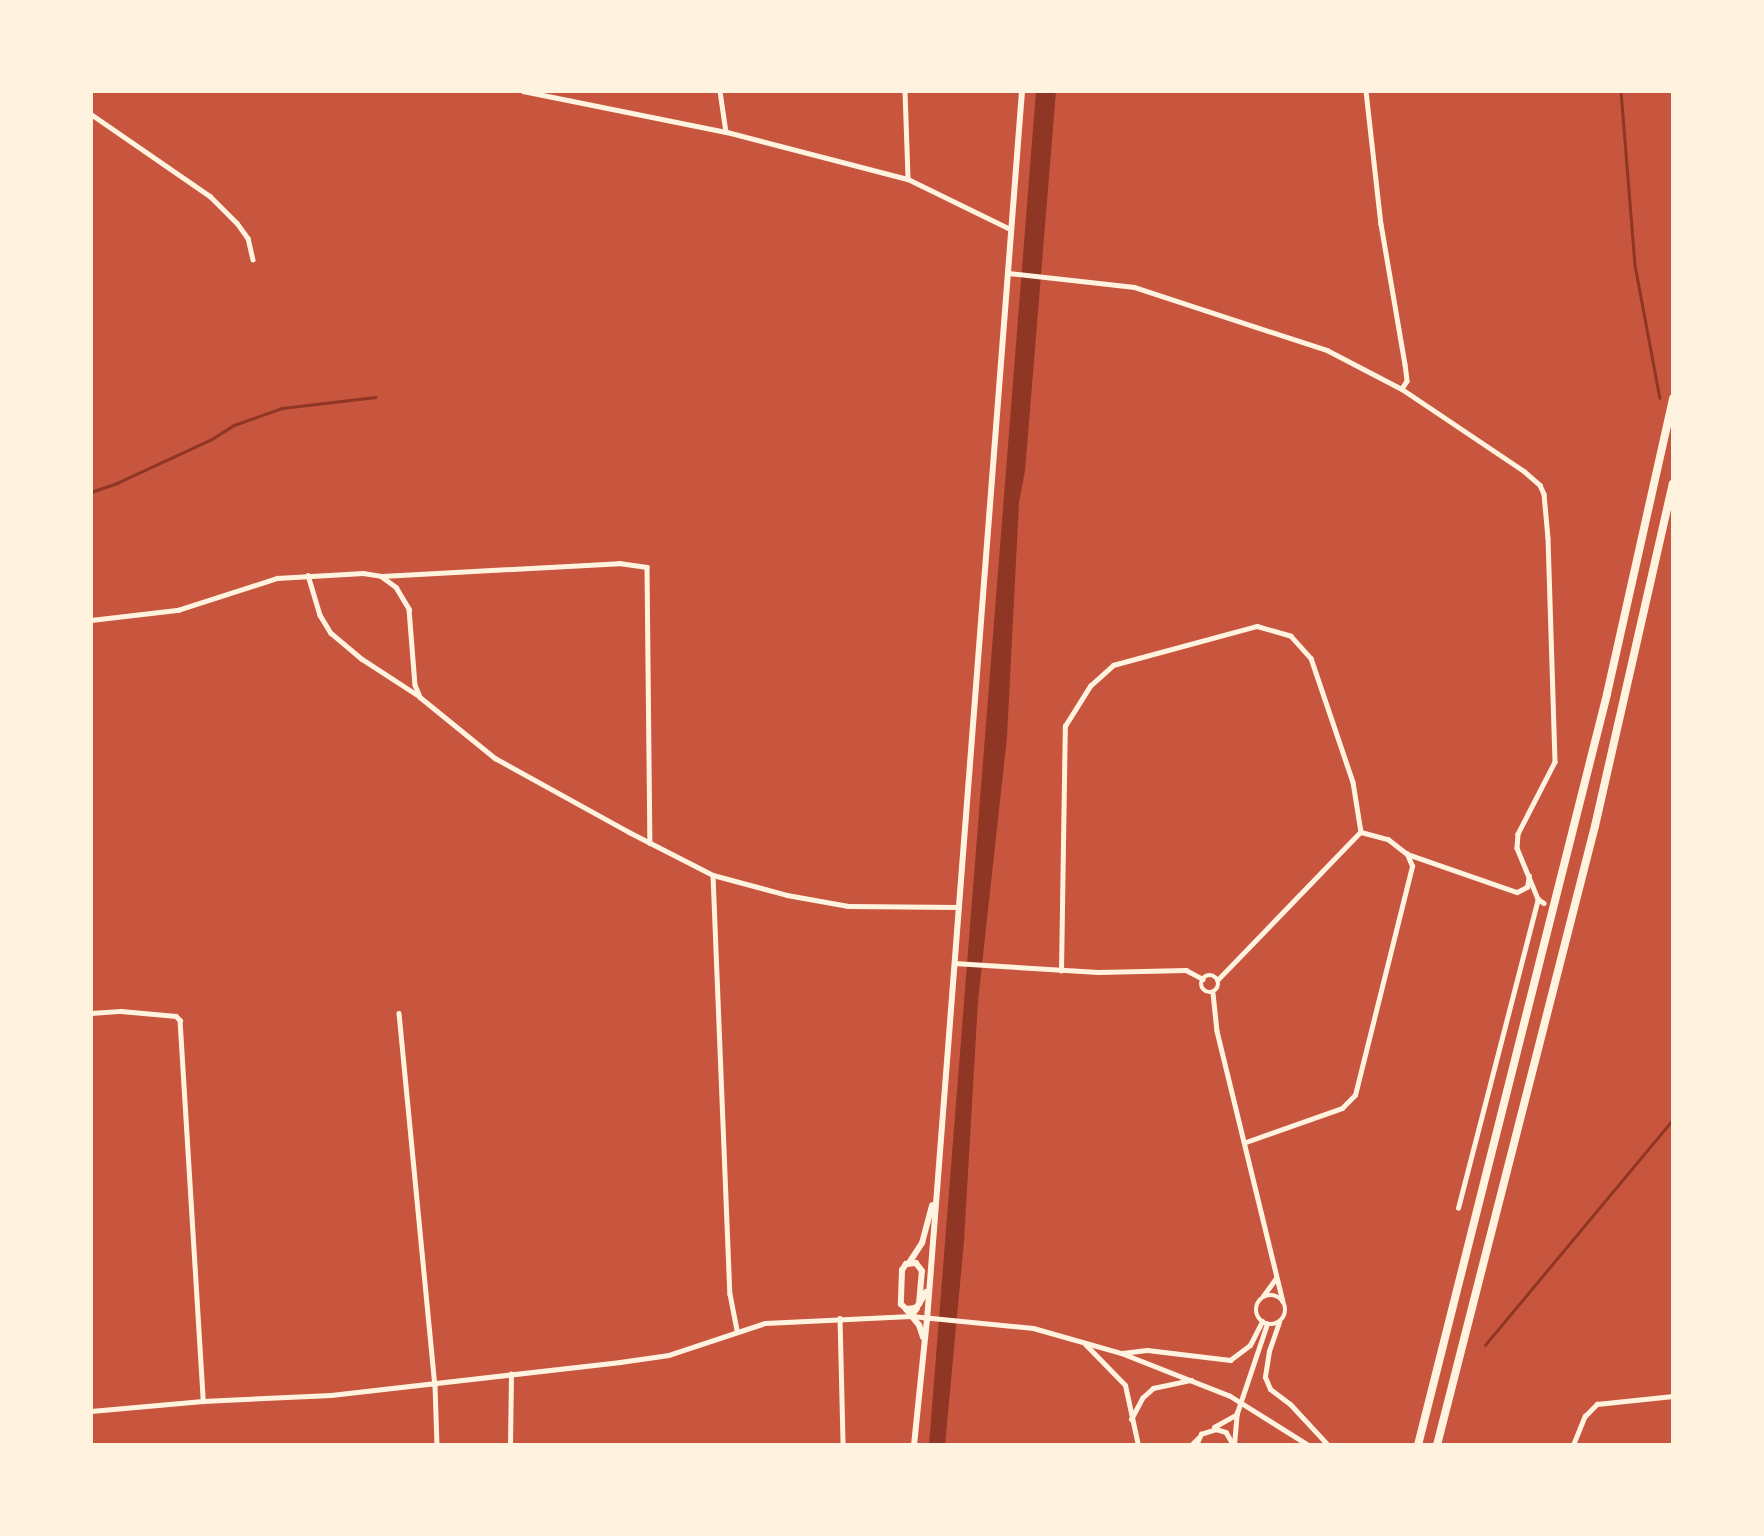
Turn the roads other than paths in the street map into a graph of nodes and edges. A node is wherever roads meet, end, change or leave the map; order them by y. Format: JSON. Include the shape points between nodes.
{"nodes":[{"id":1,"x":523,"y":91,"type":"edge"},
{"id":2,"x":720,"y":91,"type":"edge"},
{"id":3,"x":905,"y":91,"type":"edge"},
{"id":4,"x":1022,"y":91,"type":"edge"},
{"id":5,"x":1366,"y":91,"type":"edge"},
{"id":6,"x":91,"y":114,"type":"edge"},
{"id":7,"x":727,"y":132,"type":"junction"},
{"id":8,"x":908,"y":179,"type":"junction"},
{"id":9,"x":1010,"y":229,"type":"junction"},
{"id":10,"x":253,"y":259,"type":"dead end"},
{"id":11,"x":1007,"y":273,"type":"junction"},
{"id":12,"x":1402,"y":389,"type":"junction"},
{"id":13,"x":1673,"y":398,"type":"edge"},
{"id":14,"x":1673,"y":484,"type":"edge"},
{"id":15,"x":307,"y":575,"type":"junction"},
{"id":16,"x":381,"y":576,"type":"junction"},
{"id":17,"x":91,"y":620,"type":"edge"},
{"id":18,"x":420,"y":697,"type":"junction"},
{"id":19,"x":1361,"y":832,"type":"junction"},
{"id":20,"x":650,"y":842,"type":"junction"},
{"id":21,"x":1407,"y":854,"type":"junction"},
{"id":22,"x":713,"y":875,"type":"junction"},
{"id":23,"x":1529,"y":876,"type":"junction"},
{"id":24,"x":1538,"y":899,"type":"junction"},
{"id":25,"x":1544,"y":903,"type":"dead end"},
{"id":26,"x":959,"y":907,"type":"junction"},
{"id":27,"x":957,"y":963,"type":"junction"},
{"id":28,"x":1061,"y":971,"type":"junction"},
{"id":29,"x":1203,"y":979,"type":"junction"},
{"id":30,"x":1217,"y":980,"type":"junction"},
{"id":31,"x":1213,"y":993,"type":"junction"},
{"id":32,"x":91,"y":1013,"type":"edge"},
{"id":33,"x":399,"y":1013,"type":"dead end"},
{"id":34,"x":1246,"y":1142,"type":"junction"},
{"id":35,"x":935,"y":1193,"type":"junction"},
{"id":36,"x":1458,"y":1208,"type":"dead end"},
{"id":37,"x":909,"y":1263,"type":"junction"},
{"id":38,"x":922,"y":1271,"type":"junction"},
{"id":39,"x":1276,"y":1277,"type":"junction"},
{"id":40,"x":928,"y":1288,"type":"junction"},
{"id":41,"x":1263,"y":1297,"type":"junction"},
{"id":42,"x":1283,"y":1301,"type":"junction"},
{"id":43,"x":918,"y":1305,"type":"junction"},
{"id":44,"x":903,"y":1306,"type":"junction"},
{"id":45,"x":892,"y":1315,"type":"junction"},
{"id":46,"x":911,"y":1316,"type":"junction"},
{"id":47,"x":840,"y":1318,"type":"junction"},
{"id":48,"x":929,"y":1319,"type":"junction"},
{"id":49,"x":1264,"y":1322,"type":"junction"},
{"id":50,"x":1279,"y":1322,"type":"junction"},
{"id":51,"x":737,"y":1331,"type":"junction"},
{"id":52,"x":923,"y":1339,"type":"junction"},
{"id":53,"x":1083,"y":1342,"type":"junction"},
{"id":54,"x":1121,"y":1353,"type":"junction"},
{"id":55,"x":511,"y":1374,"type":"junction"},
{"id":56,"x":1194,"y":1380,"type":"junction"},
{"id":57,"x":435,"y":1385,"type":"junction"},
{"id":58,"x":1673,"y":1396,"type":"edge"},
{"id":59,"x":203,"y":1401,"type":"junction"},
{"id":60,"x":91,"y":1411,"type":"edge"},
{"id":61,"x":1237,"y":1413,"type":"junction"},
{"id":62,"x":1130,"y":1421,"type":"junction"},
{"id":63,"x":1210,"y":1429,"type":"junction"},
{"id":64,"x":1195,"y":1443,"type":"edge"},
{"id":65,"x":438,"y":1445,"type":"edge"},
{"id":66,"x":510,"y":1445,"type":"edge"},
{"id":67,"x":843,"y":1445,"type":"edge"},
{"id":68,"x":914,"y":1445,"type":"edge"},
{"id":69,"x":1138,"y":1445,"type":"edge"},
{"id":70,"x":1233,"y":1445,"type":"edge"},
{"id":71,"x":1308,"y":1445,"type":"edge"},
{"id":72,"x":1328,"y":1445,"type":"edge"},
{"id":73,"x":1418,"y":1445,"type":"edge"},
{"id":74,"x":1437,"y":1445,"type":"edge"},
{"id":75,"x":1573,"y":1445,"type":"edge"}],
"edges":[{"from":1,"to":7,"type":"street"},
{"from":2,"to":7,"type":"street"},
{"from":3,"to":8,"type":"street"},
{"from":4,"to":9,"type":"main road"},
{"from":5,"to":12,"type":"street","via":[[1381,224],[1405,364]]},
{"from":6,"to":10,"type":"street","via":[[210,196],[248,238]]},
{"from":7,"to":8,"type":"street"},
{"from":8,"to":9,"type":"street"},
{"from":9,"to":11,"type":"main road"},
{"from":11,"to":12,"type":"street","via":[[1134,287],[1169,297],[1327,351]]},
{"from":11,"to":26,"type":"main road"},
{"from":12,"to":23,"type":"street","via":[[1524,471],[1544,494],[1555,762],[1518,834],[1517,848]]},
{"from":13,"to":73,"type":"highway","via":[[1595,746]]},
{"from":14,"to":74,"type":"highway","via":[[1595,826]]},
{"from":15,"to":16,"type":"street"},
{"from":15,"to":17,"type":"street","via":[[277,578],[178,610]]},
{"from":15,"to":18,"type":"street","via":[[331,633]]},
{"from":16,"to":18,"type":"street","via":[[396,587],[408,609]]},
{"from":16,"to":20,"type":"street","via":[[619,563],[648,566]]},
{"from":18,"to":20,"type":"street","via":[[495,758]]},
{"from":19,"to":21,"type":"street","via":[[1388,839]]},
{"from":19,"to":28,"type":"street","via":[[1353,782],[1311,658],[1291,636],[1257,626],[1113,666],[1090,686],[1065,726]]},
{"from":19,"to":30,"type":"street"},
{"from":20,"to":22,"type":"street"},
{"from":21,"to":23,"type":"street","via":[[1517,892],[1527,887]]},
{"from":21,"to":34,"type":"street","via":[[1412,866],[1355,1095],[1342,1108]]},
{"from":22,"to":26,"type":"street","via":[[848,906]]},
{"from":22,"to":51,"type":"street","via":[[730,1294]]},
{"from":23,"to":24,"type":"street"},
{"from":24,"to":25,"type":"street"},
{"from":24,"to":36,"type":"street"},
{"from":26,"to":27,"type":"main road"},
{"from":27,"to":28,"type":"street"},
{"from":27,"to":35,"type":"main road"},
{"from":28,"to":29,"type":"street","via":[[1186,971]]},
{"from":29,"to":30,"type":"street","via":[[1210,975]]},
{"from":29,"to":31,"type":"street","via":[[1203,990]]},
{"from":30,"to":31,"type":"street","via":[[1218,989]]},
{"from":31,"to":34,"type":"street","via":[[1217,1031]]},
{"from":32,"to":59,"type":"street","via":[[121,1011],[180,1020]]},
{"from":33,"to":57,"type":"street"},
{"from":34,"to":39,"type":"street"},
{"from":35,"to":37,"type":"main road","via":[[922,1242]]},
{"from":35,"to":40,"type":"main road"},
{"from":37,"to":38,"type":"main road","via":[[916,1263]]},
{"from":37,"to":44,"type":"main road","via":[[902,1270]]},
{"from":38,"to":40,"type":"main road"},
{"from":38,"to":43,"type":"main road"},
{"from":39,"to":41,"type":"street"},
{"from":39,"to":42,"type":"street"},
{"from":40,"to":43,"type":"main road"},
{"from":40,"to":48,"type":"main road"},
{"from":41,"to":42,"type":"street","via":[[1276,1296]]},
{"from":41,"to":49,"type":"street","via":[[1256,1309]]},
{"from":42,"to":50,"type":"street","via":[[1285,1314]]},
{"from":43,"to":44,"type":"main road"},
{"from":43,"to":46,"type":"street"},
{"from":44,"to":45,"type":"street"},
{"from":44,"to":46,"type":"main road"},
{"from":45,"to":46,"type":"street"},
{"from":45,"to":47,"type":"street"},
{"from":46,"to":48,"type":"street"},
{"from":46,"to":52,"type":"main road"},
{"from":47,"to":51,"type":"street","via":[[765,1323]]},
{"from":47,"to":67,"type":"street"},
{"from":48,"to":52,"type":"main road"},
{"from":48,"to":53,"type":"street","via":[[1033,1328]]},
{"from":49,"to":50,"type":"street"},
{"from":49,"to":54,"type":"street","via":[[1250,1345],[1230,1360],[1147,1350]]},
{"from":49,"to":61,"type":"street"},
{"from":50,"to":72,"type":"street","via":[[1265,1377],[1270,1389]]},
{"from":51,"to":55,"type":"street","via":[[669,1355]]},
{"from":52,"to":68,"type":"main road"},
{"from":53,"to":54,"type":"street"},
{"from":53,"to":62,"type":"street","via":[[1125,1385]]},
{"from":54,"to":56,"type":"street"},
{"from":55,"to":57,"type":"street"},
{"from":55,"to":66,"type":"street"},
{"from":56,"to":62,"type":"street","via":[[1153,1388]]},
{"from":56,"to":71,"type":"street","via":[[1230,1396]]},
{"from":57,"to":59,"type":"street"},
{"from":57,"to":65,"type":"street"},
{"from":58,"to":75,"type":"street","via":[[1597,1404],[1585,1416]]},
{"from":59,"to":60,"type":"street"},
{"from":61,"to":63,"type":"street"},
{"from":61,"to":70,"type":"street"},
{"from":62,"to":69,"type":"street"},
{"from":63,"to":64,"type":"street"},
{"from":63,"to":70,"type":"street","via":[[1226,1432]]}]}
